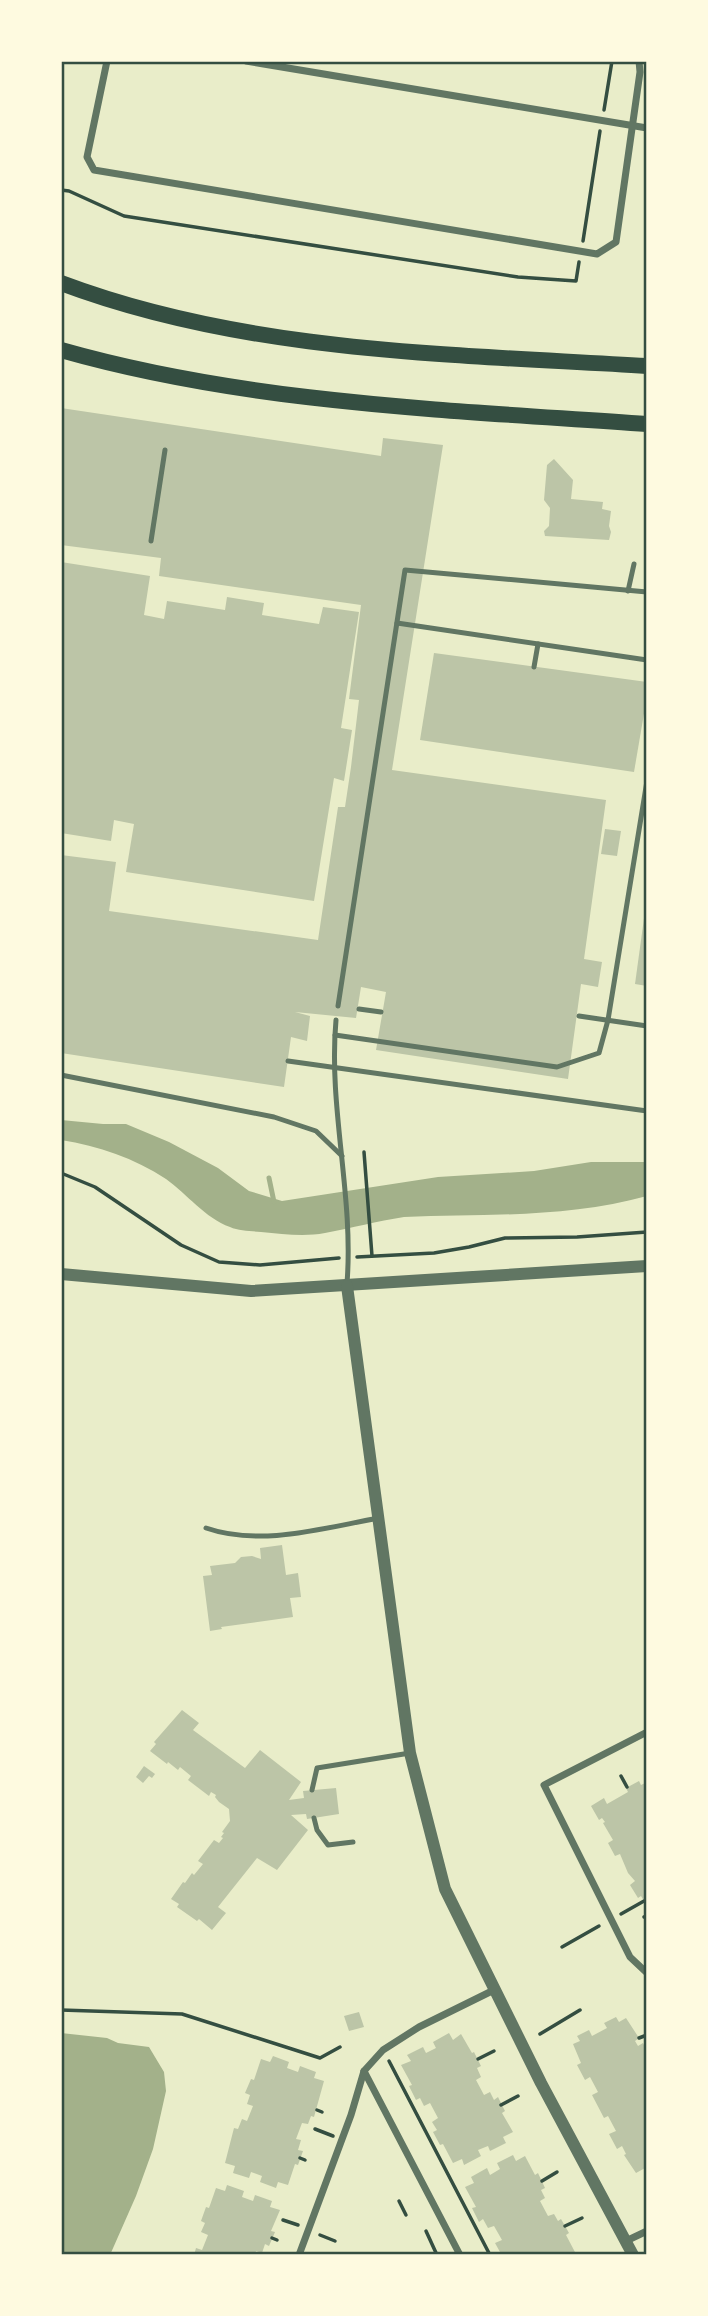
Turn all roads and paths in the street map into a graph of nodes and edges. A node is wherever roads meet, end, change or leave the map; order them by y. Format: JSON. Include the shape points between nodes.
{"nodes":[{"id":1,"x":107,"y":61,"type":"edge"},
{"id":2,"x":246,"y":61,"type":"edge"},
{"id":3,"x":612,"y":61,"type":"edge"},
{"id":4,"x":639,"y":61,"type":"edge"},
{"id":5,"x":604,"y":110,"type":"dead end"},
{"id":6,"x":632,"y":125,"type":"junction"},
{"id":7,"x":647,"y":128,"type":"edge"},
{"id":8,"x":600,"y":130,"type":"dead end"},
{"id":9,"x":61,"y":190,"type":"edge"},
{"id":10,"x":583,"y":242,"type":"dead end"},
{"id":11,"x":579,"y":260,"type":"dead end"},
{"id":12,"x":61,"y":283,"type":"edge"},
{"id":13,"x":61,"y":350,"type":"edge"},
{"id":14,"x":647,"y":366,"type":"edge"},
{"id":15,"x":647,"y":424,"type":"edge"},
{"id":16,"x":165,"y":450,"type":"dead end"},
{"id":17,"x":150,"y":541,"type":"dead end"},
{"id":18,"x":634,"y":564,"type":"dead end"},
{"id":19,"x":628,"y":591,"type":"junction"},
{"id":20,"x":647,"y":592,"type":"edge"},
{"id":21,"x":397,"y":623,"type":"junction"},
{"id":22,"x":538,"y":644,"type":"junction"},
{"id":23,"x":647,"y":660,"type":"edge"},
{"id":24,"x":534,"y":667,"type":"dead end"},
{"id":25,"x":647,"y":781,"type":"edge"},
{"id":26,"x":338,"y":1006,"type":"dead end"},
{"id":27,"x":359,"y":1009,"type":"dead end"},
{"id":28,"x":381,"y":1012,"type":"dead end"},
{"id":29,"x":579,"y":1016,"type":"dead end"},
{"id":30,"x":336,"y":1020,"type":"dead end"},
{"id":31,"x":608,"y":1020,"type":"junction"},
{"id":32,"x":647,"y":1026,"type":"edge"},
{"id":33,"x":335,"y":1035,"type":"junction"},
{"id":34,"x":288,"y":1061,"type":"dead end"},
{"id":35,"x":61,"y":1075,"type":"edge"},
{"id":36,"x":647,"y":1111,"type":"edge"},
{"id":37,"x":364,"y":1152,"type":"dead end"},
{"id":38,"x":342,"y":1156,"type":"junction"},
{"id":39,"x":61,"y":1172,"type":"edge"},
{"id":40,"x":647,"y":1233,"type":"edge"},
{"id":41,"x":328,"y":1258,"type":"dead end"},
{"id":42,"x":647,"y":1266,"type":"edge"},
{"id":43,"x":61,"y":1274,"type":"edge"},
{"id":44,"x":347,"y":1286,"type":"junction"},
{"id":45,"x":379,"y":1518,"type":"junction"},
{"id":46,"x":206,"y":1528,"type":"dead end"},
{"id":47,"x":647,"y":1732,"type":"edge"},
{"id":48,"x":410,"y":1753,"type":"junction"},
{"id":49,"x":621,"y":1776,"type":"dead end"},
{"id":50,"x":627,"y":1787,"type":"dead end"},
{"id":51,"x":312,"y":1790,"type":"dead end"},
{"id":52,"x":314,"y":1818,"type":"dead end"},
{"id":53,"x":353,"y":1842,"type":"dead end"},
{"id":54,"x":644,"y":1901,"type":"dead end"},
{"id":55,"x":621,"y":1914,"type":"dead end"},
{"id":56,"x":599,"y":1926,"type":"dead end"},
{"id":57,"x":562,"y":1947,"type":"dead end"},
{"id":58,"x":647,"y":1973,"type":"edge"},
{"id":59,"x":494,"y":1990,"type":"junction"},
{"id":60,"x":61,"y":2010,"type":"edge"},
{"id":61,"x":580,"y":2010,"type":"dead end"},
{"id":62,"x":540,"y":2034,"type":"dead end"},
{"id":63,"x":647,"y":2035,"type":"edge"},
{"id":64,"x":639,"y":2038,"type":"dead end"},
{"id":65,"x":340,"y":2047,"type":"dead end"},
{"id":66,"x":494,"y":2051,"type":"dead end"},
{"id":67,"x":478,"y":2059,"type":"dead end"},
{"id":68,"x":388,"y":2060,"type":"dead end"},
{"id":69,"x":364,"y":2070,"type":"junction"},
{"id":70,"x":412,"y":2093,"type":"dead end"},
{"id":71,"x":407,"y":2096,"type":"junction"},
{"id":72,"x":518,"y":2096,"type":"dead end"},
{"id":73,"x":501,"y":2105,"type":"dead end"},
{"id":74,"x":436,"y":2139,"type":"dead end"},
{"id":75,"x":431,"y":2142,"type":"junction"},
{"id":76,"x":557,"y":2172,"type":"dead end"},
{"id":77,"x":542,"y":2181,"type":"dead end"},
{"id":78,"x":399,"y":2202,"type":"dead end"},
{"id":79,"x":476,"y":2214,"type":"dead end"},
{"id":80,"x":406,"y":2215,"type":"dead end"},
{"id":81,"x":470,"y":2217,"type":"junction"},
{"id":82,"x":582,"y":2218,"type":"dead end"},
{"id":83,"x":283,"y":2220,"type":"dead end"},
{"id":84,"x":298,"y":2225,"type":"dead end"},
{"id":85,"x":565,"y":2226,"type":"dead end"},
{"id":86,"x":426,"y":2231,"type":"dead end"},
{"id":87,"x":647,"y":2231,"type":"edge"},
{"id":88,"x":320,"y":2235,"type":"dead end"},
{"id":89,"x":335,"y":2241,"type":"dead end"},
{"id":90,"x":628,"y":2250,"type":"edge"},
{"id":91,"x":299,"y":2255,"type":"edge"},
{"id":92,"x":437,"y":2255,"type":"edge"},
{"id":93,"x":460,"y":2255,"type":"edge"},
{"id":94,"x":490,"y":2255,"type":"edge"}],
"edges":[{"from":1,"to":6,"type":"street","via":[[87,157],[94,170],[597,254],[615,242]]},
{"from":2,"to":6,"type":"street"},
{"from":3,"to":5,"type":"path"},
{"from":4,"to":6,"type":"street"},
{"from":6,"to":7,"type":"street"},
{"from":8,"to":10,"type":"path"},
{"from":9,"to":11,"type":"path","via":[[124,216],[518,277],[576,281]]},
{"from":12,"to":14,"type":"highway","via":[[197,323],[275,336],[358,347]]},
{"from":13,"to":15,"type":"highway","via":[[213,384],[409,408]]},
{"from":16,"to":17,"type":"lane"},
{"from":18,"to":19,"type":"lane"},
{"from":19,"to":20,"type":"lane"},
{"from":19,"to":21,"type":"lane","via":[[405,570]]},
{"from":21,"to":22,"type":"lane"},
{"from":21,"to":26,"type":"lane"},
{"from":22,"to":23,"type":"lane"},
{"from":22,"to":24,"type":"lane"},
{"from":25,"to":31,"type":"lane"},
{"from":27,"to":28,"type":"lane"},
{"from":29,"to":31,"type":"lane"},
{"from":30,"to":33,"type":"lane"},
{"from":31,"to":32,"type":"lane"},
{"from":31,"to":33,"type":"lane","via":[[599,1053],[557,1067]]},
{"from":33,"to":38,"type":"lane"},
{"from":34,"to":36,"type":"lane"},
{"from":35,"to":38,"type":"lane","via":[[274,1117],[316,1131]]},
{"from":37,"to":40,"type":"path","via":[[372,1256],[434,1253],[505,1238]]},
{"from":38,"to":44,"type":"lane"},
{"from":39,"to":41,"type":"path","via":[[95,1187],[181,1245],[219,1262],[260,1265]]},
{"from":42,"to":44,"type":"street"},
{"from":43,"to":44,"type":"street","via":[[251,1291]]},
{"from":44,"to":45,"type":"street"},
{"from":45,"to":46,"type":"lane","via":[[256,1538]]},
{"from":45,"to":48,"type":"street"},
{"from":47,"to":58,"type":"street","via":[[544,1785],[630,1957]]},
{"from":48,"to":51,"type":"lane","via":[[317,1768]]},
{"from":48,"to":59,"type":"street","via":[[445,1889]]},
{"from":49,"to":50,"type":"path"},
{"from":52,"to":53,"type":"lane","via":[[328,1845]]},
{"from":54,"to":55,"type":"path"},
{"from":56,"to":57,"type":"path"},
{"from":59,"to":69,"type":"street","via":[[419,2027],[383,2050]]},
{"from":59,"to":90,"type":"street"},
{"from":60,"to":65,"type":"path","via":[[182,2014],[320,2058]]},
{"from":61,"to":62,"type":"path"},
{"from":63,"to":64,"type":"path"},
{"from":66,"to":67,"type":"path"},
{"from":68,"to":71,"type":"path"},
{"from":69,"to":91,"type":"street"},
{"from":69,"to":93,"type":"street"},
{"from":70,"to":71,"type":"path"},
{"from":71,"to":75,"type":"path"},
{"from":72,"to":73,"type":"path"},
{"from":74,"to":75,"type":"path"},
{"from":75,"to":81,"type":"path"},
{"from":76,"to":77,"type":"path"},
{"from":78,"to":80,"type":"path"},
{"from":79,"to":81,"type":"path"},
{"from":81,"to":94,"type":"path"},
{"from":82,"to":85,"type":"path"},
{"from":83,"to":84,"type":"path"},
{"from":86,"to":92,"type":"path"},
{"from":87,"to":90,"type":"street"},
{"from":88,"to":89,"type":"path"}]}
